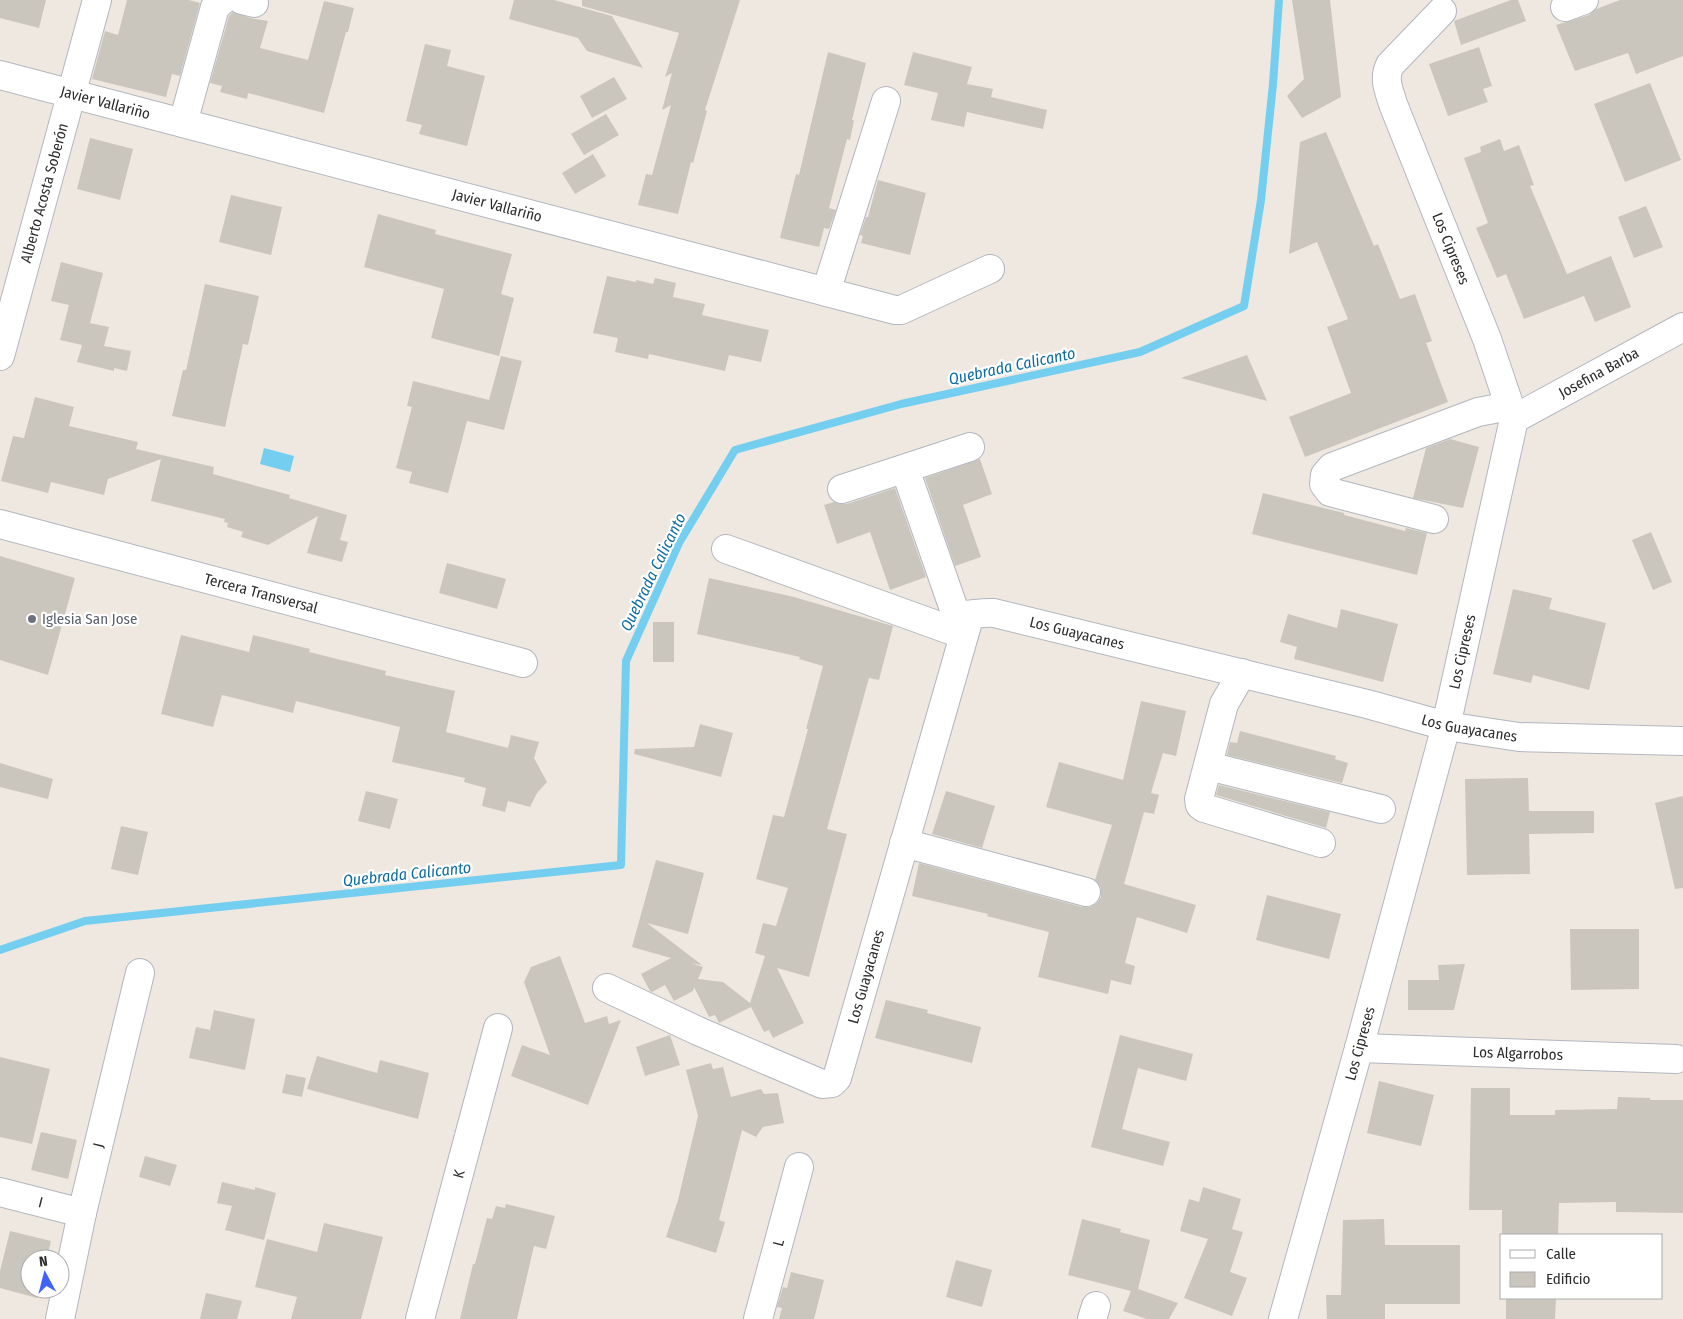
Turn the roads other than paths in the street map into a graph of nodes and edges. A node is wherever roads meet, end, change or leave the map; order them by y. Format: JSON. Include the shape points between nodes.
{"nodes":[{"id":1,"x":97,"y":0,"type":"edge"},
{"id":2,"x":223,"y":0,"type":"edge"},
{"id":3,"x":1442,"y":11,"type":"dead end"},
{"id":4,"x":0,"y":75,"type":"edge"},
{"id":5,"x":72,"y":94,"type":"junction"},
{"id":6,"x":886,"y":101,"type":"dead end"},
{"id":7,"x":183,"y":123,"type":"junction"},
{"id":8,"x":990,"y":269,"type":"dead end"},
{"id":9,"x":826,"y":292,"type":"junction"},
{"id":10,"x":1683,"y":327,"type":"edge"},
{"id":11,"x":0,"y":356,"type":"edge"},
{"id":12,"x":1512,"y":412,"type":"junction"},
{"id":13,"x":970,"y":447,"type":"dead end"},
{"id":14,"x":905,"y":469,"type":"junction"},
{"id":15,"x":842,"y":490,"type":"dead end"},
{"id":16,"x":1434,"y":519,"type":"dead end"},
{"id":17,"x":0,"y":524,"type":"edge"},
{"id":18,"x":726,"y":549,"type":"dead end"},
{"id":19,"x":960,"y":625,"type":"junction"},
{"id":20,"x":523,"y":663,"type":"dead end"},
{"id":21,"x":1242,"y":673,"type":"junction"},
{"id":22,"x":1446,"y":726,"type":"junction"},
{"id":23,"x":1683,"y":741,"type":"edge"},
{"id":24,"x":1208,"y":766,"type":"junction"},
{"id":25,"x":1381,"y":809,"type":"dead end"},
{"id":26,"x":904,"y":843,"type":"junction"},
{"id":27,"x":1322,"y":843,"type":"dead end"},
{"id":28,"x":1086,"y":892,"type":"dead end"},
{"id":29,"x":140,"y":972,"type":"dead end"},
{"id":30,"x":608,"y":988,"type":"dead end"},
{"id":31,"x":498,"y":1028,"type":"dead end"},
{"id":32,"x":1359,"y":1048,"type":"junction"},
{"id":33,"x":1676,"y":1059,"type":"dead end"},
{"id":34,"x":799,"y":1167,"type":"dead end"},
{"id":35,"x":0,"y":1192,"type":"edge"},
{"id":36,"x":82,"y":1214,"type":"junction"},
{"id":37,"x":60,"y":1319,"type":"edge"},
{"id":38,"x":420,"y":1319,"type":"edge"},
{"id":39,"x":758,"y":1319,"type":"edge"},
{"id":40,"x":1283,"y":1319,"type":"edge"}],
"edges":[{"from":1,"to":5,"type":"street","name":"Alberto Acosta Soberón"},
{"from":2,"to":7,"type":"street","via":[[215,7]]},
{"from":3,"to":12,"type":"street","name":"Los Cipreses","via":[[1390,65],[1386,74],[1387,85],[1487,339]]},
{"from":4,"to":5,"type":"street","name":"Javier Vallariño"},
{"from":5,"to":7,"type":"street","name":"Javier Vallariño"},
{"from":5,"to":11,"type":"street","name":"Alberto Acosta Soberón"},
{"from":6,"to":9,"type":"street"},
{"from":7,"to":9,"type":"street","name":"Javier Vallariño"},
{"from":8,"to":9,"type":"street","name":"Javier Vallariño","via":[[901,310]]},
{"from":10,"to":12,"type":"street","name":"Josefina Barba"},
{"from":12,"to":16,"type":"street","name":"Josefina Barba","via":[[1469,415],[1332,467],[1324,476],[1324,484],[1330,492]]},
{"from":12,"to":22,"type":"street","name":"Los Cipreses"},
{"from":13,"to":14,"type":"street"},
{"from":14,"to":15,"type":"street"},
{"from":14,"to":19,"type":"street"},
{"from":17,"to":20,"type":"street","name":"Tercera Transversal"},
{"from":18,"to":19,"type":"street"},
{"from":19,"to":21,"type":"street","name":"Los Guayacanes","via":[[973,616],[994,613]]},
{"from":19,"to":26,"type":"street","name":"Los Guayacanes"},
{"from":21,"to":22,"type":"street","name":"Los Guayacanes"},
{"from":21,"to":24,"type":"street","via":[[1224,704]]},
{"from":22,"to":23,"type":"street","name":"Los Guayacanes","via":[[1520,737]]},
{"from":22,"to":32,"type":"street","name":"Los Cipreses"},
{"from":24,"to":25,"type":"street"},
{"from":24,"to":27,"type":"street","via":[[1199,799],[1204,808]]},
{"from":26,"to":28,"type":"street"},
{"from":26,"to":30,"type":"street","name":"Los Guayacanes","via":[[835,1081],[822,1084]]},
{"from":29,"to":36,"type":"street","name":"J"},
{"from":31,"to":38,"type":"street","name":"K"},
{"from":32,"to":33,"type":"street","name":"Los Algarrobos"},
{"from":32,"to":40,"type":"street","name":"Los Cipreses"},
{"from":34,"to":39,"type":"street","name":"L"},
{"from":35,"to":36,"type":"street","name":"I"},
{"from":36,"to":37,"type":"street","name":"J"}]}
